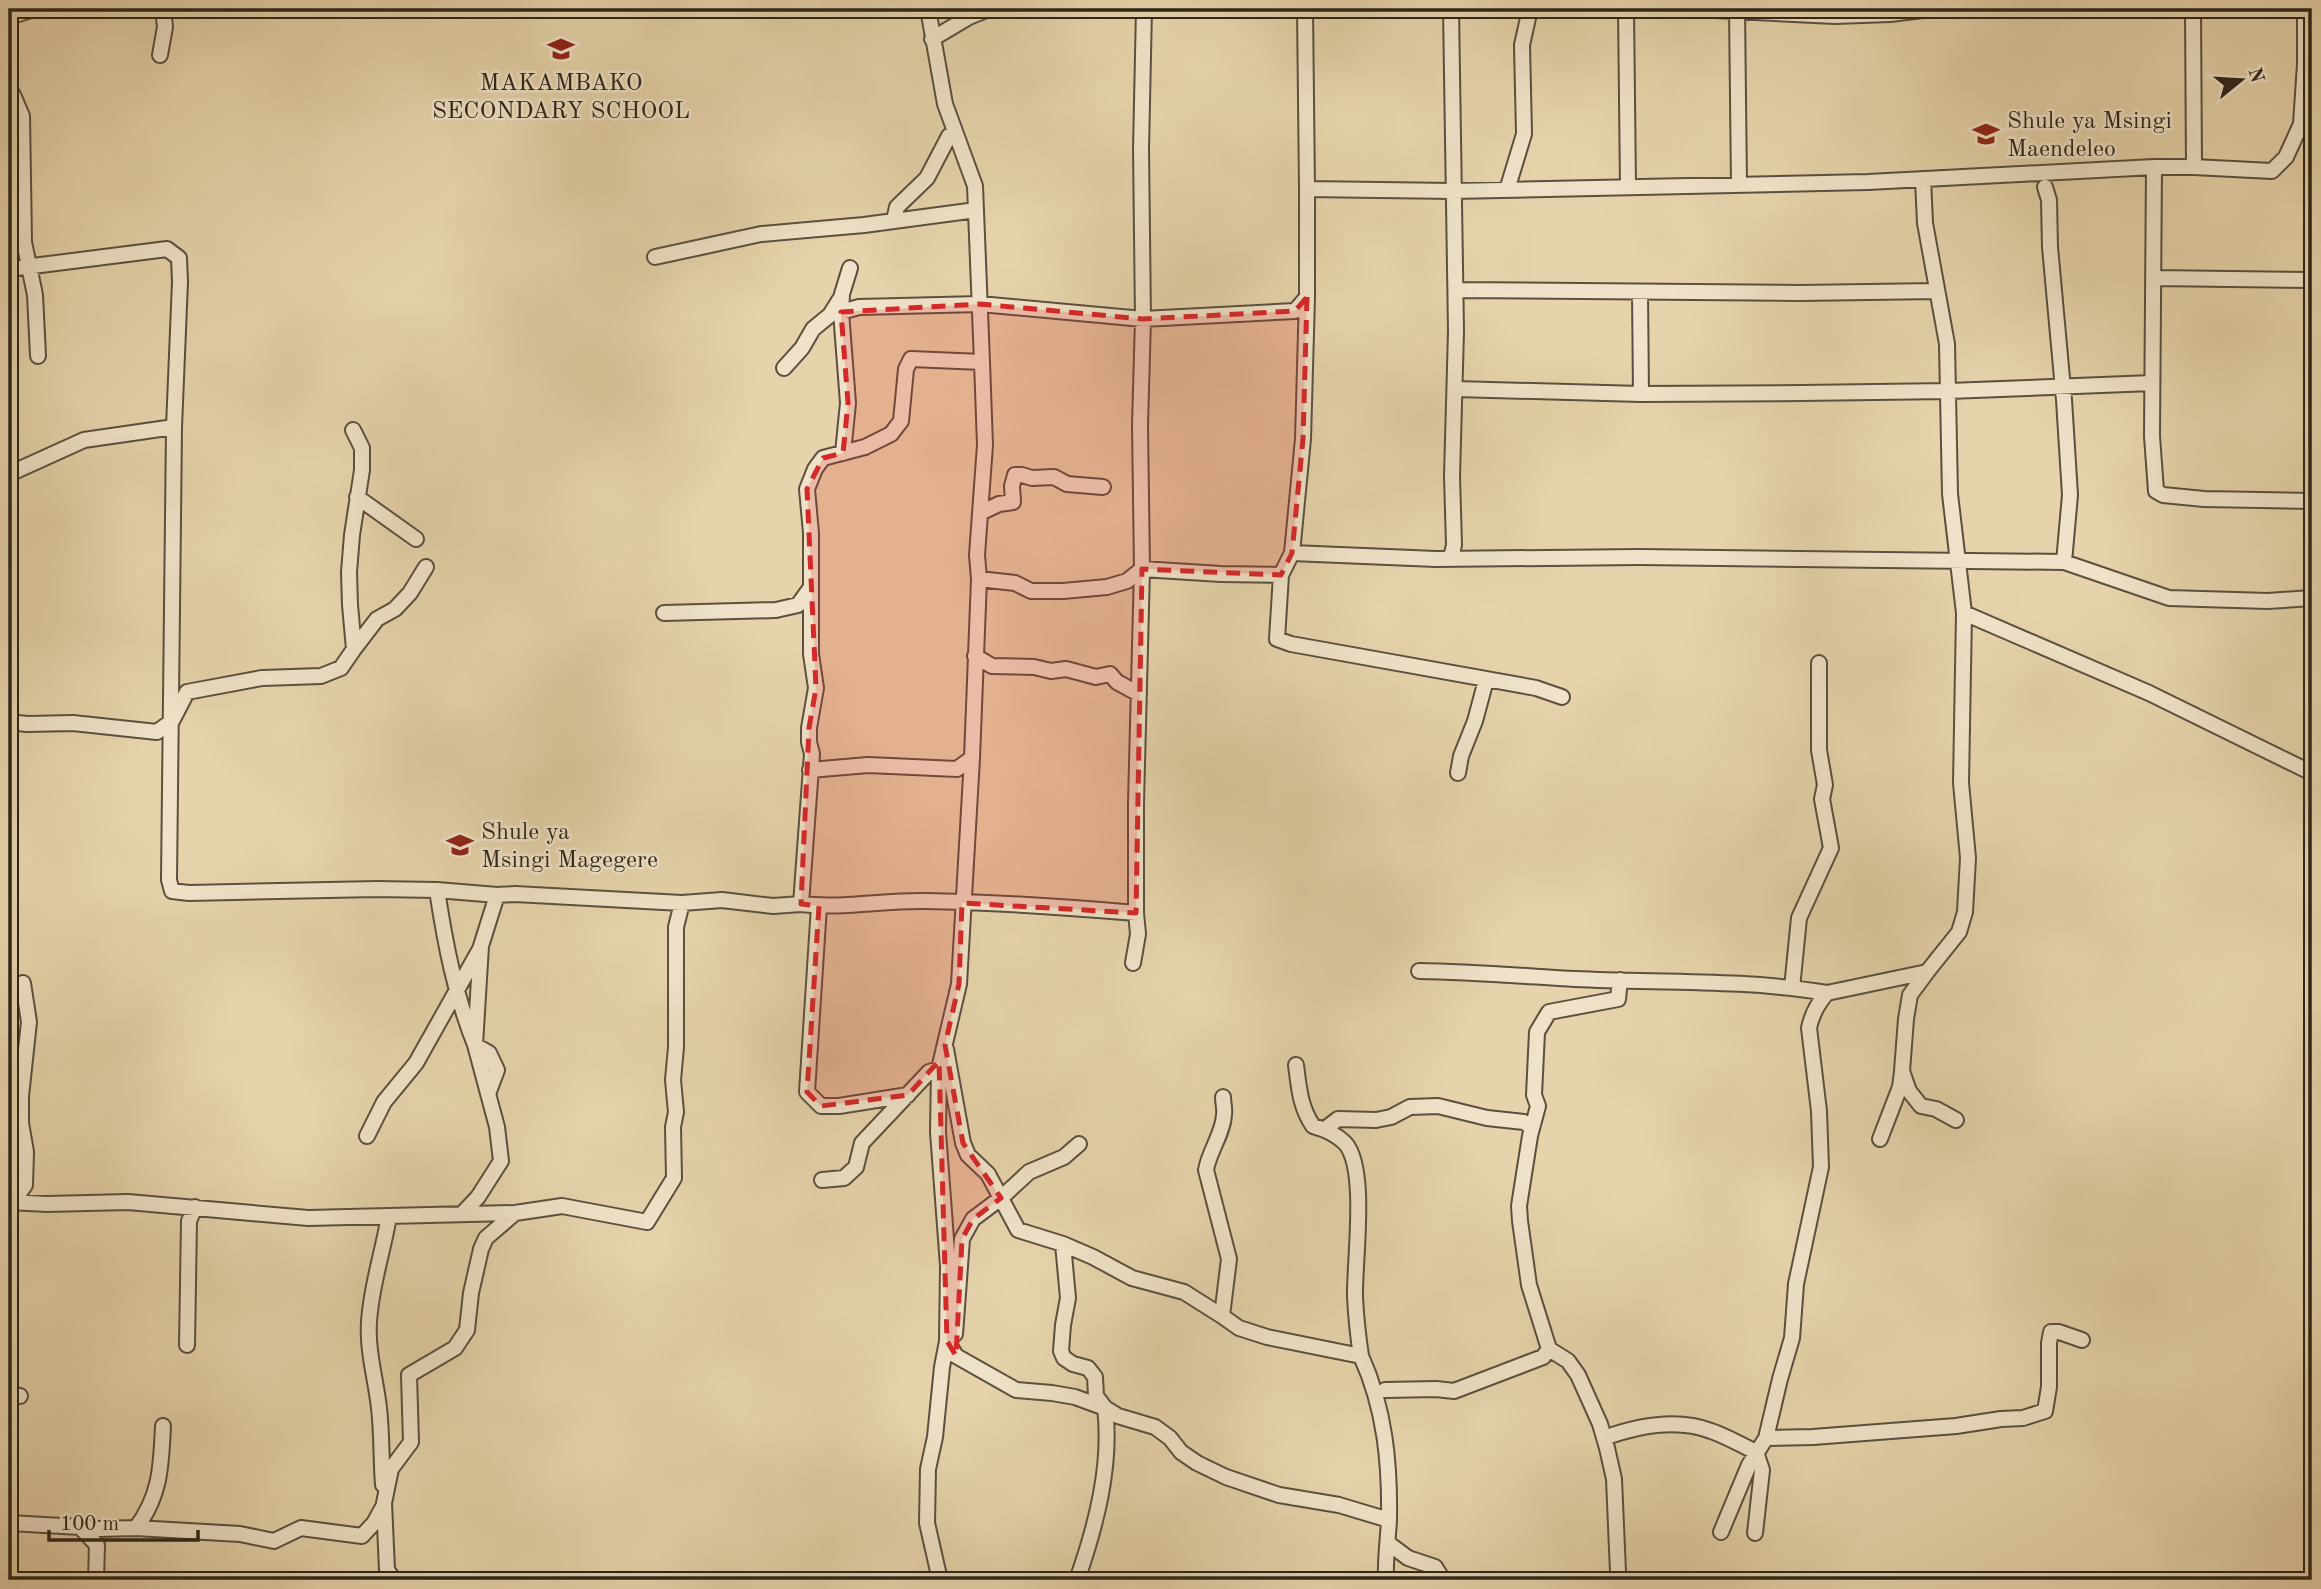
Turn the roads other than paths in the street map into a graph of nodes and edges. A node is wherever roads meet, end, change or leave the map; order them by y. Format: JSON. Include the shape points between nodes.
{"nodes":[{"id":1,"x":9,"y":9,"type":"edge"},
{"id":2,"x":34,"y":9,"type":"edge"},
{"id":3,"x":163,"y":9,"type":"edge"},
{"id":4,"x":928,"y":9,"type":"edge"},
{"id":5,"x":989,"y":9,"type":"edge"},
{"id":6,"x":1144,"y":9,"type":"edge"},
{"id":7,"x":1305,"y":9,"type":"edge"},
{"id":8,"x":1451,"y":9,"type":"edge"},
{"id":9,"x":1530,"y":9,"type":"edge"},
{"id":10,"x":1626,"y":9,"type":"edge"},
{"id":11,"x":1695,"y":9,"type":"edge"},
{"id":12,"x":1737,"y":9,"type":"edge"},
{"id":13,"x":1931,"y":9,"type":"edge"},
{"id":14,"x":2193,"y":9,"type":"edge"},
{"id":15,"x":2305,"y":9,"type":"edge"},
{"id":16,"x":1835,"y":12,"type":"edge"},
{"id":17,"x":9,"y":18,"type":"edge"},
{"id":18,"x":932,"y":39,"type":"junction"},
{"id":19,"x":160,"y":55,"type":"dead end"},
{"id":20,"x":2309,"y":64,"type":"edge"},
{"id":21,"x":9,"y":94,"type":"edge"},
{"id":22,"x":955,"y":132,"type":"junction"},
{"id":23,"x":2154,"y":167,"type":"junction"},
{"id":24,"x":2194,"y":167,"type":"junction"},
{"id":25,"x":1923,"y":179,"type":"junction"},
{"id":26,"x":1740,"y":185,"type":"junction"},
{"id":27,"x":1628,"y":187,"type":"junction"},
{"id":28,"x":2045,"y":187,"type":"dead end"},
{"id":29,"x":1307,"y":189,"type":"junction"},
{"id":30,"x":1507,"y":190,"type":"junction"},
{"id":31,"x":1453,"y":191,"type":"junction"},
{"id":32,"x":976,"y":211,"type":"junction"},
{"id":33,"x":894,"y":220,"type":"junction"},
{"id":34,"x":655,"y":257,"type":"dead end"},
{"id":35,"x":30,"y":266,"type":"junction"},
{"id":36,"x":850,"y":268,"type":"dead end"},
{"id":37,"x":9,"y":269,"type":"edge"},
{"id":38,"x":2153,"y":278,"type":"junction"},
{"id":39,"x":2312,"y":280,"type":"edge"},
{"id":40,"x":1456,"y":290,"type":"junction"},
{"id":41,"x":1640,"y":292,"type":"junction"},
{"id":42,"x":1937,"y":292,"type":"junction"},
{"id":43,"x":842,"y":294,"type":"junction"},
{"id":44,"x":1307,"y":297,"type":"junction"},
{"id":45,"x":980,"y":304,"type":"junction"},
{"id":46,"x":841,"y":312,"type":"junction"},
{"id":47,"x":1143,"y":319,"type":"junction"},
{"id":48,"x":38,"y":356,"type":"dead end"},
{"id":49,"x":982,"y":362,"type":"junction"},
{"id":50,"x":784,"y":368,"type":"dead end"},
{"id":51,"x":2152,"y":383,"type":"junction"},
{"id":52,"x":2061,"y":385,"type":"junction"},
{"id":53,"x":1455,"y":389,"type":"junction"},
{"id":54,"x":1949,"y":391,"type":"junction"},
{"id":55,"x":1641,"y":394,"type":"junction"},
{"id":56,"x":174,"y":426,"type":"junction"},
{"id":57,"x":353,"y":430,"type":"dead end"},
{"id":58,"x":843,"y":453,"type":"junction"},
{"id":59,"x":9,"y":474,"type":"edge"},
{"id":60,"x":1103,"y":487,"type":"dead end"},
{"id":61,"x":357,"y":497,"type":"junction"},
{"id":62,"x":2312,"y":501,"type":"edge"},
{"id":63,"x":980,"y":513,"type":"junction"},
{"id":64,"x":416,"y":539,"type":"dead end"},
{"id":65,"x":1292,"y":552,"type":"junction"},
{"id":66,"x":1451,"y":558,"type":"junction"},
{"id":67,"x":1958,"y":560,"type":"junction"},
{"id":68,"x":2064,"y":562,"type":"junction"},
{"id":69,"x":426,"y":567,"type":"dead end"},
{"id":70,"x":1142,"y":569,"type":"junction"},
{"id":71,"x":1281,"y":575,"type":"junction"},
{"id":72,"x":979,"y":579,"type":"junction"},
{"id":73,"x":811,"y":587,"type":"junction"},
{"id":74,"x":2312,"y":598,"type":"edge"},
{"id":75,"x":664,"y":613,"type":"dead end"},
{"id":76,"x":1964,"y":613,"type":"junction"},
{"id":77,"x":354,"y":649,"type":"junction"},
{"id":78,"x":975,"y":656,"type":"junction"},
{"id":79,"x":1819,"y":663,"type":"dead end"},
{"id":80,"x":1486,"y":680,"type":"junction"},
{"id":81,"x":1139,"y":694,"type":"junction"},
{"id":82,"x":1562,"y":697,"type":"dead end"},
{"id":83,"x":172,"y":720,"type":"junction"},
{"id":84,"x":9,"y":722,"type":"edge"},
{"id":85,"x":972,"y":758,"type":"junction"},
{"id":86,"x":810,"y":770,"type":"junction"},
{"id":87,"x":2312,"y":773,"type":"edge"},
{"id":88,"x":1458,"y":774,"type":"dead end"},
{"id":89,"x":437,"y":890,"type":"junction"},
{"id":90,"x":497,"y":895,"type":"junction"},
{"id":91,"x":681,"y":903,"type":"junction"},
{"id":92,"x":962,"y":903,"type":"junction"},
{"id":93,"x":801,"y":904,"type":"junction"},
{"id":94,"x":819,"y":906,"type":"junction"},
{"id":95,"x":1136,"y":913,"type":"junction"},
{"id":96,"x":481,"y":946,"type":"junction"},
{"id":97,"x":1133,"y":963,"type":"dead end"},
{"id":98,"x":1419,"y":971,"type":"dead end"},
{"id":99,"x":1927,"y":972,"type":"junction"},
{"id":100,"x":1620,"y":980,"type":"junction"},
{"id":101,"x":23,"y":983,"type":"dead end"},
{"id":102,"x":1792,"y":988,"type":"junction"},
{"id":103,"x":456,"y":990,"type":"junction"},
{"id":104,"x":1827,"y":993,"type":"junction"},
{"id":105,"x":475,"y":1045,"type":"junction"},
{"id":106,"x":945,"y":1045,"type":"junction"},
{"id":107,"x":1296,"y":1065,"type":"dead end"},
{"id":108,"x":939,"y":1069,"type":"junction"},
{"id":109,"x":1902,"y":1070,"type":"junction"},
{"id":110,"x":908,"y":1095,"type":"junction"},
{"id":111,"x":1223,"y":1097,"type":"dead end"},
{"id":112,"x":1956,"y":1120,"type":"dead end"},
{"id":113,"x":1532,"y":1128,"type":"junction"},
{"id":114,"x":1325,"y":1129,"type":"junction"},
{"id":115,"x":367,"y":1136,"type":"dead end"},
{"id":116,"x":1880,"y":1139,"type":"dead end"},
{"id":117,"x":1079,"y":1144,"type":"dead end"},
{"id":118,"x":822,"y":1180,"type":"dead end"},
{"id":119,"x":1001,"y":1198,"type":"junction"},
{"id":120,"x":11,"y":1202,"type":"edge"},
{"id":121,"x":195,"y":1207,"type":"junction"},
{"id":122,"x":515,"y":1213,"type":"junction"},
{"id":123,"x":462,"y":1214,"type":"junction"},
{"id":124,"x":389,"y":1216,"type":"junction"},
{"id":125,"x":1063,"y":1244,"type":"junction"},
{"id":126,"x":1222,"y":1316,"type":"junction"},
{"id":127,"x":947,"y":1340,"type":"junction"},
{"id":128,"x":2082,"y":1340,"type":"dead end"},
{"id":129,"x":187,"y":1345,"type":"dead end"},
{"id":130,"x":1549,"y":1349,"type":"junction"},
{"id":131,"x":956,"y":1356,"type":"junction"},
{"id":132,"x":1362,"y":1356,"type":"junction"},
{"id":133,"x":1385,"y":1390,"type":"dead end"},
{"id":134,"x":1105,"y":1408,"type":"junction"},
{"id":135,"x":163,"y":1426,"type":"dead end"},
{"id":136,"x":1604,"y":1438,"type":"junction"},
{"id":137,"x":1766,"y":1438,"type":"junction"},
{"id":138,"x":1756,"y":1452,"type":"junction"},
{"id":139,"x":384,"y":1503,"type":"junction"},
{"id":140,"x":1389,"y":1520,"type":"junction"},
{"id":141,"x":9,"y":1523,"type":"edge"},
{"id":142,"x":80,"y":1527,"type":"junction"},
{"id":143,"x":136,"y":1528,"type":"junction"},
{"id":144,"x":1721,"y":1532,"type":"dead end"},
{"id":145,"x":1755,"y":1533,"type":"dead end"},
{"id":146,"x":1388,"y":1543,"type":"junction"},
{"id":147,"x":1618,"y":1572,"type":"dead end"},
{"id":148,"x":389,"y":1577,"type":"edge"},
{"id":149,"x":96,"y":1580,"type":"edge"},
{"id":150,"x":940,"y":1580,"type":"edge"},
{"id":151,"x":1077,"y":1580,"type":"edge"},
{"id":152,"x":1386,"y":1580,"type":"edge"},
{"id":153,"x":1439,"y":1580,"type":"edge"}],
"edges":[{"from":1,"to":17,"type":"street"},
{"from":2,"to":17,"type":"street"},
{"from":3,"to":19,"type":"street"},
{"from":4,"to":18,"type":"street"},
{"from":5,"to":18,"type":"street"},
{"from":6,"to":47,"type":"street"},
{"from":7,"to":29,"type":"street"},
{"from":8,"to":31,"type":"street"},
{"from":9,"to":30,"type":"street","via":[[1522,45],[1524,134]]},
{"from":10,"to":27,"type":"street"},
{"from":11,"to":12,"type":"street"},
{"from":12,"to":16,"type":"street"},
{"from":12,"to":26,"type":"street"},
{"from":13,"to":16,"type":"street","via":[[1890,14]]},
{"from":14,"to":24,"type":"street"},
{"from":15,"to":20,"type":"street"},
{"from":18,"to":22,"type":"street"},
{"from":20,"to":24,"type":"street","via":[[2301,124],[2286,157],[2272,171]]},
{"from":21,"to":35,"type":"street","via":[[22,116],[24,242]]},
{"from":22,"to":32,"type":"street","via":[[975,187]]},
{"from":22,"to":33,"type":"street","via":[[927,178],[897,208]]},
{"from":23,"to":24,"type":"street"},
{"from":23,"to":25,"type":"street"},
{"from":23,"to":38,"type":"street"},
{"from":25,"to":26,"type":"street"},
{"from":25,"to":42,"type":"street"},
{"from":26,"to":27,"type":"street"},
{"from":27,"to":30,"type":"street"},
{"from":28,"to":52,"type":"street"},
{"from":29,"to":31,"type":"street"},
{"from":29,"to":44,"type":"street"},
{"from":30,"to":31,"type":"street"},
{"from":31,"to":40,"type":"street"},
{"from":32,"to":33,"type":"street"},
{"from":32,"to":45,"type":"street"},
{"from":33,"to":34,"type":"street","via":[[761,234]]},
{"from":35,"to":37,"type":"street"},
{"from":35,"to":48,"type":"street"},
{"from":35,"to":56,"type":"street","via":[[167,249],[179,258]]},
{"from":36,"to":43,"type":"street"},
{"from":38,"to":39,"type":"street"},
{"from":38,"to":51,"type":"street"},
{"from":40,"to":41,"type":"street"},
{"from":40,"to":53,"type":"street"},
{"from":41,"to":42,"type":"street"},
{"from":41,"to":55,"type":"street"},
{"from":42,"to":54,"type":"street","via":[[1947,344]]},
{"from":43,"to":46,"type":"street"},
{"from":43,"to":50,"type":"street","via":[[830,315]]},
{"from":44,"to":47,"type":"street","via":[[1295,311]]},
{"from":44,"to":65,"type":"street","via":[[1303,439]]},
{"from":45,"to":46,"type":"street","via":[[859,307]]},
{"from":45,"to":47,"type":"street"},
{"from":45,"to":49,"type":"street"},
{"from":46,"to":58,"type":"street","via":[[848,403]]},
{"from":47,"to":70,"type":"street"},
{"from":49,"to":58,"type":"street","via":[[911,359],[901,421],[891,434]]},
{"from":49,"to":63,"type":"street","via":[[985,445]]},
{"from":51,"to":52,"type":"street"},
{"from":51,"to":62,"type":"street","via":[[2156,491],[2204,499]]},
{"from":52,"to":54,"type":"street"},
{"from":52,"to":68,"type":"street","via":[[2070,495]]},
{"from":53,"to":55,"type":"street"},
{"from":53,"to":66,"type":"street"},
{"from":54,"to":55,"type":"street"},
{"from":54,"to":67,"type":"street","via":[[1950,494]]},
{"from":56,"to":59,"type":"street","via":[[84,440]]},
{"from":56,"to":83,"type":"street"},
{"from":57,"to":61,"type":"street","via":[[362,448]]},
{"from":58,"to":73,"type":"street","via":[[823,458],[807,489]]},
{"from":60,"to":63,"type":"street","via":[[1015,475],[1013,502]]},
{"from":61,"to":64,"type":"street"},
{"from":61,"to":77,"type":"street","via":[[349,572]]},
{"from":63,"to":72,"type":"street"},
{"from":65,"to":66,"type":"street"},
{"from":65,"to":71,"type":"street"},
{"from":66,"to":67,"type":"street"},
{"from":67,"to":68,"type":"street"},
{"from":67,"to":76,"type":"street"},
{"from":68,"to":74,"type":"street","via":[[2169,598]]},
{"from":69,"to":77,"type":"street","via":[[410,593],[377,619]]},
{"from":70,"to":71,"type":"street"},
{"from":70,"to":72,"type":"street","via":[[1127,581],[1107,587],[1063,591],[1031,591],[1015,583]]},
{"from":70,"to":81,"type":"street"},
{"from":71,"to":80,"type":"street","via":[[1277,639]]},
{"from":72,"to":78,"type":"street"},
{"from":73,"to":75,"type":"street","via":[[798,605],[776,610]]},
{"from":73,"to":86,"type":"street","via":[[816,688],[809,728]]},
{"from":76,"to":87,"type":"street","via":[[2148,693]]},
{"from":76,"to":99,"type":"street","via":[[1961,783],[1968,858],[1965,912],[1959,932]]},
{"from":77,"to":83,"type":"street","via":[[341,668],[321,676],[262,678],[187,692]]},
{"from":78,"to":81,"type":"street","via":[[992,666],[1066,669],[1096,677],[1110,674]]},
{"from":78,"to":85,"type":"street"},
{"from":79,"to":102,"type":"street","via":[[1822,799],[1831,848],[1799,918]]},
{"from":80,"to":82,"type":"street"},
{"from":80,"to":88,"type":"street"},
{"from":81,"to":95,"type":"street"},
{"from":83,"to":84,"type":"street","via":[[157,732]]},
{"from":83,"to":89,"type":"street","via":[[172,891]]},
{"from":85,"to":86,"type":"street","via":[[957,768],[868,765]]},
{"from":85,"to":92,"type":"street"},
{"from":86,"to":93,"type":"street"},
{"from":89,"to":90,"type":"street"},
{"from":89,"to":103,"type":"street"},
{"from":90,"to":91,"type":"street"},
{"from":90,"to":96,"type":"street"},
{"from":91,"to":93,"type":"street"},
{"from":91,"to":122,"type":"street","via":[[676,927],[674,1178],[647,1222],[562,1206]]},
{"from":92,"to":94,"type":"street"},
{"from":92,"to":95,"type":"street"},
{"from":92,"to":106,"type":"street","via":[[959,985]]},
{"from":93,"to":94,"type":"street"},
{"from":94,"to":110,"type":"street","via":[[807,1092],[821,1106]]},
{"from":95,"to":97,"type":"street"},
{"from":96,"to":103,"type":"street"},
{"from":96,"to":105,"type":"street"},
{"from":98,"to":100,"type":"street"},
{"from":99,"to":104,"type":"street"},
{"from":99,"to":109,"type":"street","via":[[1910,995]]},
{"from":100,"to":102,"type":"street"},
{"from":100,"to":113,"type":"street","via":[[1618,999],[1549,1012],[1537,1032],[1534,1095],[1538,1106]]},
{"from":101,"to":120,"type":"street","via":[[29,1022],[21,1096],[25,1185]]},
{"from":102,"to":104,"type":"street"},
{"from":103,"to":105,"type":"street"},
{"from":103,"to":115,"type":"street","via":[[416,1063],[384,1102]]},
{"from":104,"to":137,"type":"street","via":[[1809,1028],[1821,1167],[1796,1284],[1792,1338]]},
{"from":105,"to":123,"type":"street","via":[[497,1127],[501,1161]]},
{"from":106,"to":108,"type":"street"},
{"from":106,"to":119,"type":"street","via":[[963,1143]]},
{"from":107,"to":114,"type":"street","via":[[1300,1101],[1307,1117],[1312,1126]]},
{"from":108,"to":110,"type":"street","via":[[929,1072]]},
{"from":108,"to":127,"type":"street"},
{"from":109,"to":112,"type":"street","via":[[1909,1091],[1921,1106]]},
{"from":109,"to":116,"type":"street"},
{"from":110,"to":118,"type":"street","via":[[862,1143],[856,1167],[844,1178]]},
{"from":111,"to":126,"type":"street","via":[[1220,1133],[1206,1170],[1229,1259]]},
{"from":113,"to":114,"type":"street","via":[[1524,1122],[1438,1106],[1410,1107],[1376,1120],[1338,1119]]},
{"from":113,"to":130,"type":"street","via":[[1520,1221],[1529,1285]]},
{"from":114,"to":132,"type":"street","via":[[1346,1144],[1358,1187],[1355,1293]]},
{"from":117,"to":119,"type":"street","via":[[1064,1157],[1029,1172]]},
{"from":119,"to":125,"type":"street","via":[[1018,1230]]},
{"from":119,"to":131,"type":"street","via":[[972,1219],[962,1239]]},
{"from":120,"to":121,"type":"street"},
{"from":121,"to":124,"type":"street","via":[[307,1218]]},
{"from":121,"to":129,"type":"street","via":[[189,1221]]},
{"from":122,"to":123,"type":"street"},
{"from":122,"to":139,"type":"street","via":[[486,1238],[481,1249],[467,1330],[455,1348],[409,1375],[411,1442],[391,1468]]},
{"from":123,"to":124,"type":"street"},
{"from":124,"to":139,"type":"street","via":[[368,1325],[379,1408]]},
{"from":125,"to":126,"type":"street","via":[[1132,1278],[1184,1292]]},
{"from":125,"to":134,"type":"street","via":[[1068,1298],[1061,1351],[1095,1377],[1096,1396]]},
{"from":126,"to":132,"type":"street","via":[[1238,1328],[1267,1338]]},
{"from":127,"to":131,"type":"street"},
{"from":127,"to":150,"type":"street","via":[[928,1469],[927,1523]]},
{"from":128,"to":137,"type":"street","via":[[2051,1332],[2045,1411],[2023,1418],[1916,1430]]},
{"from":130,"to":133,"type":"street","via":[[1544,1357],[1454,1391]]},
{"from":130,"to":136,"type":"street","via":[[1568,1361],[1578,1375]]},
{"from":131,"to":134,"type":"street","via":[[1016,1390],[1075,1397]]},
{"from":132,"to":140,"type":"street","via":[[1383,1421]]},
{"from":134,"to":140,"type":"street","via":[[1155,1427],[1181,1452],[1226,1477]]},
{"from":134,"to":151,"type":"street","via":[[1105,1471]]},
{"from":135,"to":143,"type":"street","via":[[156,1493]]},
{"from":136,"to":138,"type":"street","via":[[1676,1424],[1712,1431]]},
{"from":136,"to":147,"type":"street","via":[[1614,1479]]},
{"from":137,"to":138,"type":"street"},
{"from":138,"to":144,"type":"street"},
{"from":138,"to":145,"type":"street","via":[[1762,1470]]},
{"from":139,"to":143,"type":"street","via":[[362,1536],[301,1528],[274,1541],[240,1534]]},
{"from":139,"to":148,"type":"street"},
{"from":140,"to":146,"type":"street"},
{"from":141,"to":142,"type":"street"},
{"from":142,"to":143,"type":"street"},
{"from":142,"to":149,"type":"street","via":[[97,1545]]},
{"from":146,"to":152,"type":"street"},
{"from":146,"to":153,"type":"street","via":[[1408,1558],[1435,1567]]}]}
